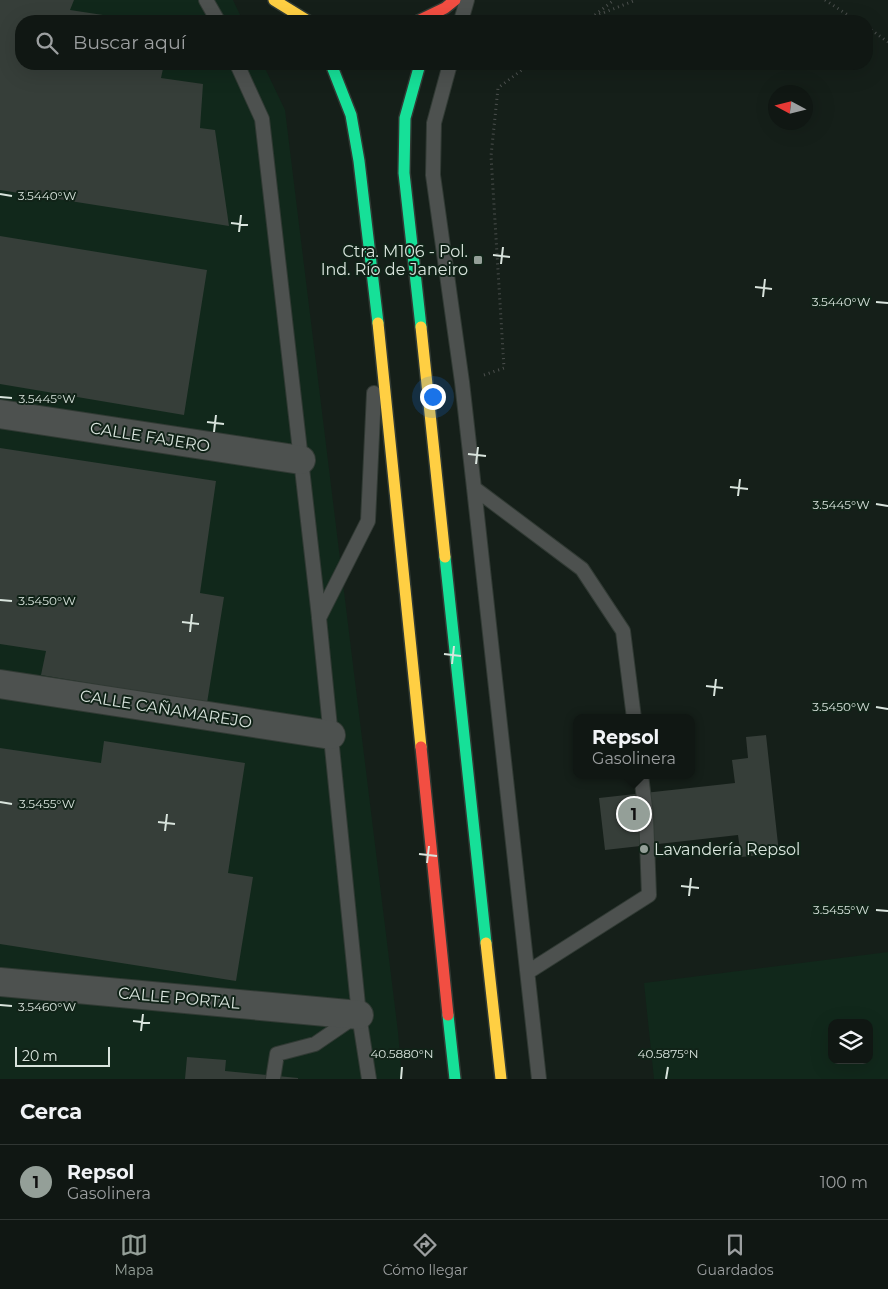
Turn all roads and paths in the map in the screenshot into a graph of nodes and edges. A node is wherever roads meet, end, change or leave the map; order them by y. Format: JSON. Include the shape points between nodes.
{"nodes":[{"id":1,"x":206,"y":0,"type":"edge"},
{"id":2,"x":274,"y":0,"type":"edge"},
{"id":3,"x":455,"y":0,"type":"edge"},
{"id":4,"x":467,"y":0,"type":"edge"},
{"id":5,"x":614,"y":0,"type":"edge"},
{"id":6,"x":636,"y":0,"type":"edge"},
{"id":7,"x":825,"y":0,"type":"edge"},
{"id":8,"x":445,"y":8,"type":"junction"},
{"id":9,"x":215,"y":15,"type":"edge"},
{"id":10,"x":298,"y":15,"type":"edge"},
{"id":11,"x":430,"y":15,"type":"edge"},
{"id":12,"x":442,"y":15,"type":"edge"},
{"id":13,"x":463,"y":15,"type":"edge"},
{"id":14,"x":594,"y":15,"type":"edge"},
{"id":15,"x":600,"y":15,"type":"edge"},
{"id":16,"x":849,"y":15,"type":"edge"},
{"id":17,"x":873,"y":31,"type":"edge"},
{"id":18,"x":888,"y":42,"type":"edge"},
{"id":19,"x":240,"y":70,"type":"edge"},
{"id":20,"x":333,"y":70,"type":"edge"},
{"id":21,"x":418,"y":70,"type":"edge"},
{"id":22,"x":448,"y":70,"type":"edge"},
{"id":23,"x":522,"y":70,"type":"edge"},
{"id":24,"x":377,"y":317,"type":"junction"},
{"id":25,"x":462,"y":382,"type":"junction"},
{"id":26,"x":0,"y":414,"type":"edge"},
{"id":27,"x":301,"y":460,"type":"junction"},
{"id":28,"x":474,"y":488,"type":"junction"},
{"id":29,"x":319,"y":618,"type":"junction"},
{"id":30,"x":0,"y":684,"type":"edge"},
{"id":31,"x":633,"y":714,"type":"edge"},
{"id":32,"x":331,"y":735,"type":"junction"},
{"id":33,"x":642,"y":779,"type":"edge"},
{"id":34,"x":528,"y":972,"type":"junction"},
{"id":35,"x":0,"y":982,"type":"edge"},
{"id":36,"x":358,"y":1014,"type":"junction"},
{"id":37,"x":274,"y":1079,"type":"edge"},
{"id":38,"x":369,"y":1079,"type":"edge"},
{"id":39,"x":456,"y":1079,"type":"edge"},
{"id":40,"x":501,"y":1079,"type":"edge"},
{"id":41,"x":539,"y":1079,"type":"edge"}],
"edges":[{"from":1,"to":9,"type":"lane"},
{"from":2,"to":10,"type":"main road"},
{"from":3,"to":8,"type":"main road"},
{"from":4,"to":13,"type":"lane"},
{"from":5,"to":14,"type":"path"},
{"from":6,"to":15,"type":"path"},
{"from":7,"to":16,"type":"path"},
{"from":8,"to":11,"type":"main road"},
{"from":8,"to":12,"type":"main road"},
{"from":17,"to":18,"type":"path"},
{"from":19,"to":27,"type":"lane","via":[[262,119]]},
{"from":20,"to":24,"type":"main road","via":[[351,115]]},
{"from":21,"to":40,"type":"main road","via":[[405,118],[404,173]]},
{"from":22,"to":25,"type":"lane","via":[[434,123],[433,175]]},
{"from":23,"to":25,"type":"path","via":[[498,88],[491,156],[504,368]]},
{"from":24,"to":29,"type":"lane","via":[[368,521]]},
{"from":24,"to":39,"type":"main road"},
{"from":25,"to":28,"type":"lane"},
{"from":26,"to":27,"type":"street","name":"CALLE FAJERO"},
{"from":27,"to":29,"type":"lane"},
{"from":28,"to":31,"type":"lane","via":[[582,569],[623,631]]},
{"from":28,"to":34,"type":"lane"},
{"from":29,"to":32,"type":"lane"},
{"from":30,"to":32,"type":"street","name":"CALLE CAÑAMAREJO"},
{"from":32,"to":36,"type":"lane"},
{"from":33,"to":34,"type":"lane","via":[[649,895]]},
{"from":34,"to":41,"type":"lane"},
{"from":35,"to":36,"type":"street","name":"CALLE PORTAL"},
{"from":36,"to":37,"type":"lane","via":[[315,1044],[277,1054]]},
{"from":36,"to":38,"type":"lane"}]}
